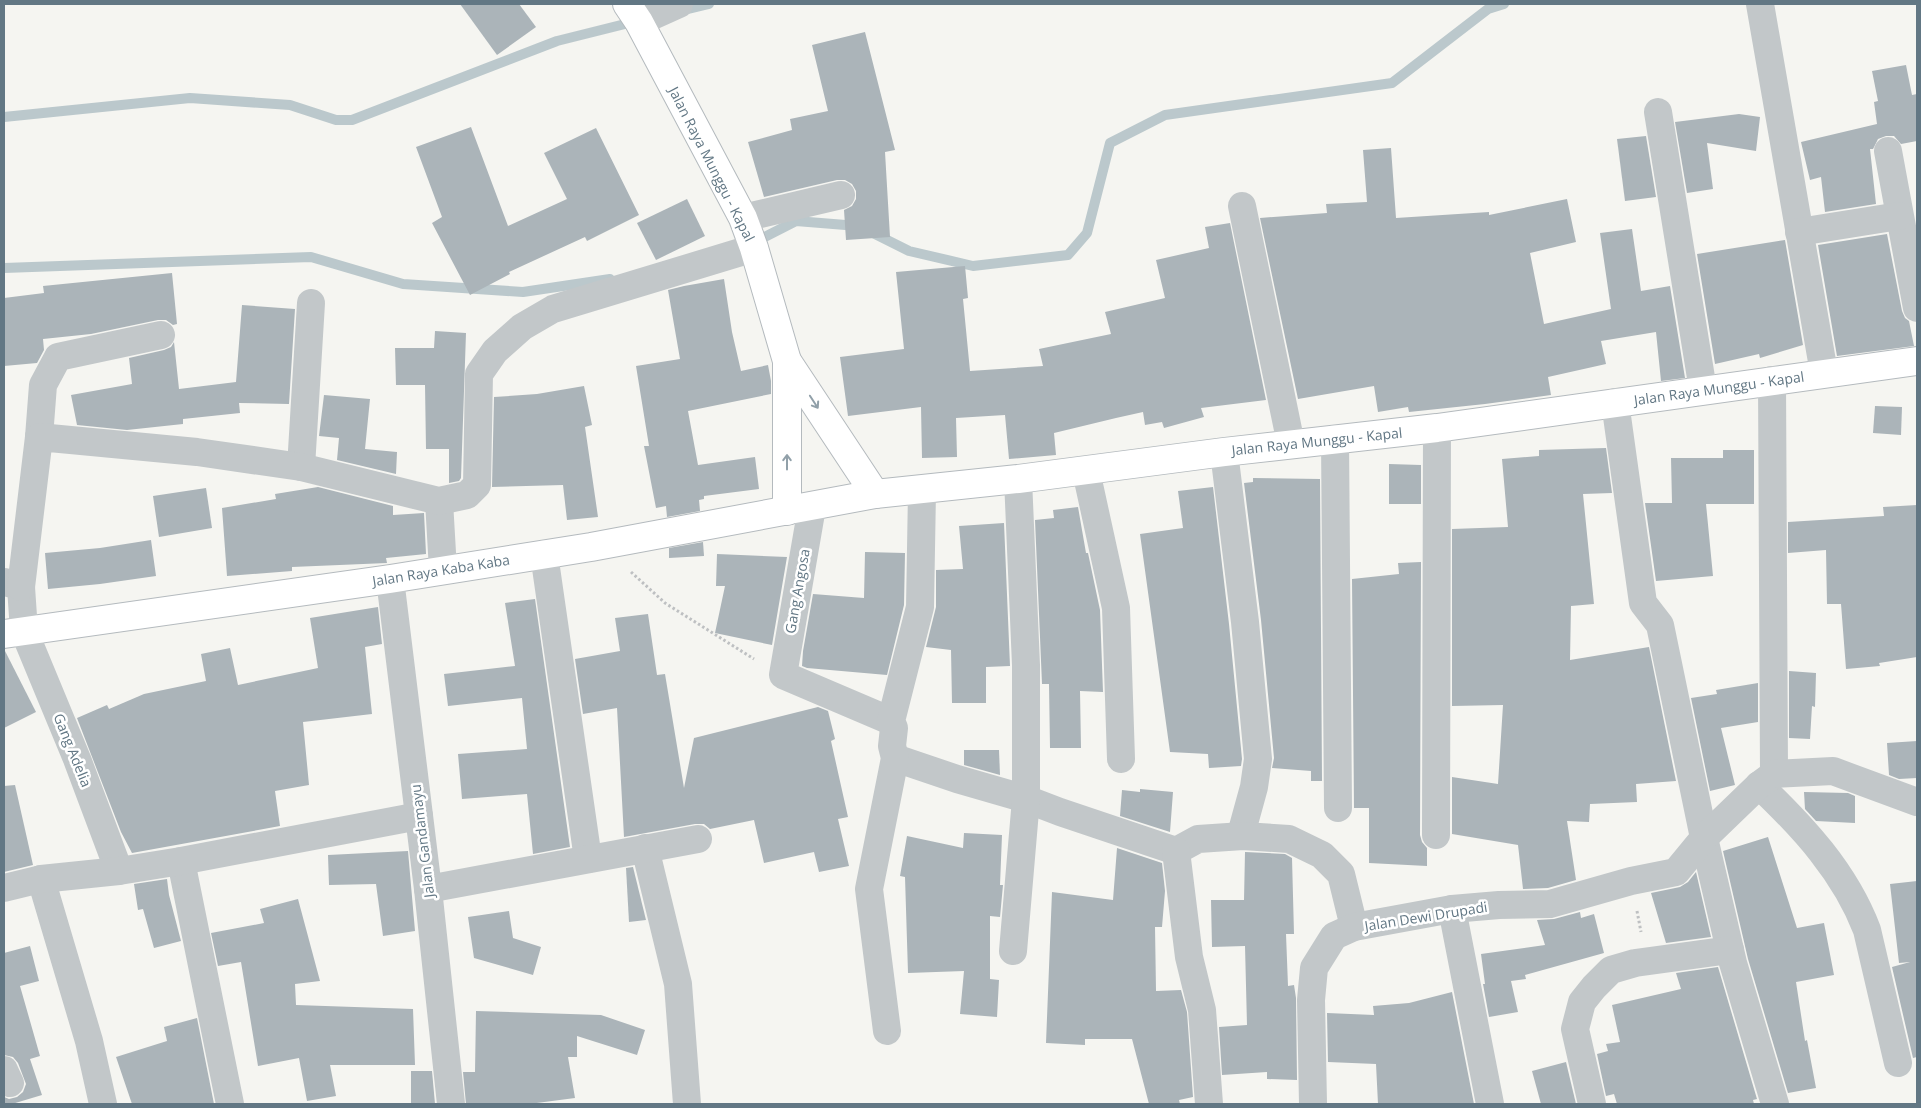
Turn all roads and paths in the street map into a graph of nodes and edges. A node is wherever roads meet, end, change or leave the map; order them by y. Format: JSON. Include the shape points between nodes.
{"nodes":[{"id":1,"x":678,"y":4,"type":"edge"},
{"id":2,"x":1760,"y":4,"type":"edge"},
{"id":3,"x":634,"y":14,"type":"edge"},
{"id":4,"x":1658,"y":112,"type":"dead end"},
{"id":5,"x":1888,"y":151,"type":"dead end"},
{"id":6,"x":841,"y":195,"type":"dead end"},
{"id":7,"x":1242,"y":206,"type":"dead end"},
{"id":8,"x":1900,"y":216,"type":"junction"},
{"id":9,"x":742,"y":218,"type":"junction"},
{"id":10,"x":1799,"y":232,"type":"junction"},
{"id":11,"x":754,"y":248,"type":"junction"},
{"id":12,"x":311,"y":304,"type":"dead end"},
{"id":13,"x":1917,"y":308,"type":"edge"},
{"id":14,"x":161,"y":335,"type":"dead end"},
{"id":15,"x":1917,"y":360,"type":"edge"},
{"id":16,"x":787,"y":361,"type":"junction"},
{"id":17,"x":1824,"y":373,"type":"junction"},
{"id":18,"x":1772,"y":380,"type":"junction"},
{"id":19,"x":1703,"y":390,"type":"junction"},
{"id":20,"x":1615,"y":402,"type":"junction"},
{"id":21,"x":1437,"y":428,"type":"junction"},
{"id":22,"x":38,"y":437,"type":"junction"},
{"id":23,"x":1335,"y":439,"type":"junction"},
{"id":24,"x":1291,"y":444,"type":"junction"},
{"id":25,"x":1224,"y":452,"type":"junction"},
{"id":26,"x":301,"y":467,"type":"junction"},
{"id":27,"x":1086,"y":471,"type":"junction"},
{"id":28,"x":1018,"y":479,"type":"junction"},
{"id":29,"x":922,"y":491,"type":"junction"},
{"id":30,"x":876,"y":494,"type":"junction"},
{"id":31,"x":439,"y":501,"type":"junction"},
{"id":32,"x":799,"y":509,"type":"junction"},
{"id":33,"x":601,"y":545,"type":"junction"},
{"id":34,"x":544,"y":554,"type":"junction"},
{"id":35,"x":443,"y":570,"type":"junction"},
{"id":36,"x":390,"y":579,"type":"junction"},
{"id":37,"x":12,"y":584,"type":"edge"},
{"id":38,"x":14,"y":632,"type":"edge"},
{"id":39,"x":783,"y":675,"type":"junction"},
{"id":40,"x":893,"y":738,"type":"junction"},
{"id":41,"x":1121,"y":760,"type":"dead end"},
{"id":42,"x":1767,"y":780,"type":"junction"},
{"id":43,"x":1026,"y":799,"type":"junction"},
{"id":44,"x":1917,"y":802,"type":"edge"},
{"id":45,"x":1338,"y":808,"type":"dead end"},
{"id":46,"x":420,"y":816,"type":"junction"},
{"id":47,"x":1245,"y":824,"type":"junction"},
{"id":48,"x":1436,"y":836,"type":"dead end"},
{"id":49,"x":1704,"y":838,"type":"junction"},
{"id":50,"x":698,"y":839,"type":"dead end"},
{"id":51,"x":646,"y":848,"type":"junction"},
{"id":52,"x":1176,"y":851,"type":"junction"},
{"id":53,"x":588,"y":859,"type":"junction"},
{"id":54,"x":181,"y":861,"type":"junction"},
{"id":55,"x":119,"y":871,"type":"junction"},
{"id":56,"x":41,"y":879,"type":"junction"},
{"id":57,"x":4,"y":888,"type":"edge"},
{"id":58,"x":428,"y":889,"type":"junction"},
{"id":59,"x":1452,"y":909,"type":"junction"},
{"id":60,"x":1354,"y":927,"type":"junction"},
{"id":61,"x":1730,"y":950,"type":"junction"},
{"id":62,"x":1013,"y":952,"type":"dead end"},
{"id":63,"x":887,"y":1031,"type":"dead end"},
{"id":64,"x":1898,"y":1064,"type":"dead end"},
{"id":65,"x":103,"y":1104,"type":"edge"},
{"id":66,"x":230,"y":1104,"type":"edge"},
{"id":67,"x":451,"y":1104,"type":"edge"},
{"id":68,"x":688,"y":1104,"type":"edge"},
{"id":69,"x":1209,"y":1104,"type":"edge"},
{"id":70,"x":1313,"y":1104,"type":"edge"},
{"id":71,"x":1490,"y":1104,"type":"edge"},
{"id":72,"x":1592,"y":1104,"type":"edge"},
{"id":73,"x":1775,"y":1104,"type":"edge"}],
"edges":[{"from":1,"to":3,"type":"street"},
{"from":2,"to":10,"type":"street"},
{"from":3,"to":9,"type":"street","name":"Jalan Raya Munggu - Kapal"},
{"from":4,"to":19,"type":"street"},
{"from":5,"to":8,"type":"street"},
{"from":6,"to":9,"type":"street"},
{"from":7,"to":24,"type":"street"},
{"from":8,"to":10,"type":"street"},
{"from":8,"to":13,"type":"street"},
{"from":9,"to":11,"type":"street","name":"Jalan Raya Munggu - Kapal"},
{"from":10,"to":17,"type":"street"},
{"from":11,"to":16,"type":"street","name":"Jalan Raya Munggu - Kapal"},
{"from":11,"to":31,"type":"street","via":[[553,309],[522,328],[494,351],[479,374],[477,485],[467,494]]},
{"from":12,"to":26,"type":"street"},
{"from":14,"to":22,"type":"street","name":"Gang Adelia","via":[[58,358],[43,386]]},
{"from":15,"to":17,"type":"street","name":"Jalan Raya Munggu - Kapal"},
{"from":16,"to":30,"type":"street","name":"Jalan Raya Munggu - Kapal","one_way":true},
{"from":32,"to":16,"type":"street","name":"Jalan Raya Munggu - Kapal","one_way":true},
{"from":17,"to":18,"type":"street","name":"Jalan Raya Munggu - Kapal"},
{"from":18,"to":19,"type":"street","name":"Jalan Raya Munggu - Kapal"},
{"from":18,"to":42,"type":"street"},
{"from":19,"to":20,"type":"street","name":"Jalan Raya Munggu - Kapal"},
{"from":20,"to":21,"type":"street","name":"Jalan Raya Munggu - Kapal"},
{"from":20,"to":49,"type":"street","via":[[1643,603],[1660,625]]},
{"from":21,"to":23,"type":"street","name":"Jalan Raya Munggu - Kapal"},
{"from":21,"to":48,"type":"street"},
{"from":22,"to":26,"type":"street","via":[[197,452]]},
{"from":22,"to":37,"type":"street","name":"Gang Adelia"},
{"from":23,"to":24,"type":"street","name":"Jalan Raya Munggu - Kapal"},
{"from":23,"to":45,"type":"street"},
{"from":24,"to":25,"type":"street","name":"Jalan Raya Munggu - Kapal"},
{"from":25,"to":27,"type":"street","name":"Jalan Raya Munggu - Kapal"},
{"from":25,"to":47,"type":"street","via":[[1258,759]]},
{"from":26,"to":31,"type":"street"},
{"from":27,"to":28,"type":"street","name":"Jalan Raya Munggu - Kapal"},
{"from":27,"to":41,"type":"street","via":[[1116,608]]},
{"from":28,"to":29,"type":"street","name":"Jalan Raya Munggu - Kapal"},
{"from":28,"to":43,"type":"street","via":[[1026,665]]},
{"from":29,"to":30,"type":"street","name":"Jalan Raya Munggu - Kapal"},
{"from":29,"to":40,"type":"street","via":[[920,607]]},
{"from":30,"to":32,"type":"street","name":"Jalan Raya Kaba Kaba"},
{"from":31,"to":35,"type":"street"},
{"from":32,"to":33,"type":"street","name":"Jalan Raya Kaba Kaba"},
{"from":32,"to":39,"type":"street","name":"Gang Angosa"},
{"from":33,"to":34,"type":"street","name":"Jalan Raya Kaba Kaba"},
{"from":33,"to":39,"type":"path","via":[[665,603]]},
{"from":34,"to":35,"type":"street","name":"Jalan Raya Kaba Kaba"},
{"from":34,"to":53,"type":"street"},
{"from":35,"to":36,"type":"street","name":"Jalan Raya Kaba Kaba"},
{"from":36,"to":38,"type":"street","name":"Jalan Raya Kaba Kaba"},
{"from":36,"to":46,"type":"street","name":"Jalan Gandamayu"},
{"from":37,"to":38,"type":"street","name":"Gang Adelia"},
{"from":38,"to":55,"type":"street","name":"Gang Adelia","via":[[77,759]]},
{"from":39,"to":40,"type":"street"},
{"from":40,"to":43,"type":"street","via":[[957,779]]},
{"from":40,"to":63,"type":"street","via":[[869,889]]},
{"from":42,"to":44,"type":"street","via":[[1833,771]]},
{"from":42,"to":49,"type":"street","name":"Jalan Dewi Drupadi"},
{"from":42,"to":64,"type":"street","via":[[1818,847],[1856,905],[1867,930]]},
{"from":43,"to":52,"type":"street"},
{"from":43,"to":62,"type":"street"},
{"from":46,"to":54,"type":"street"},
{"from":46,"to":58,"type":"street","name":"Jalan Gandamayu"},
{"from":47,"to":52,"type":"street","via":[[1198,839]]},
{"from":47,"to":60,"type":"street","via":[[1289,839],[1322,855],[1341,874]]},
{"from":49,"to":59,"type":"street","name":"Jalan Dewi Drupadi","via":[[1676,872],[1550,904]]},
{"from":49,"to":61,"type":"street"},
{"from":50,"to":51,"type":"street"},
{"from":51,"to":53,"type":"street"},
{"from":51,"to":68,"type":"street","via":[[678,984]]},
{"from":52,"to":69,"type":"street","via":[[1188,957],[1202,1010]]},
{"from":53,"to":58,"type":"street"},
{"from":54,"to":55,"type":"street"},
{"from":54,"to":66,"type":"street"},
{"from":55,"to":56,"type":"street"},
{"from":56,"to":57,"type":"street"},
{"from":56,"to":65,"type":"street","via":[[89,1041]]},
{"from":58,"to":67,"type":"street","name":"Jalan Gandamayu"},
{"from":59,"to":60,"type":"street","name":"Jalan Dewi Drupadi"},
{"from":59,"to":71,"type":"street"},
{"from":60,"to":70,"type":"street","name":"Jalan Dewi Drupadi","via":[[1334,936],[1314,968],[1311,1000]]},
{"from":61,"to":72,"type":"street","via":[[1611,970],[1594,987],[1582,1002],[1575,1030]]},
{"from":61,"to":73,"type":"street"}]}
